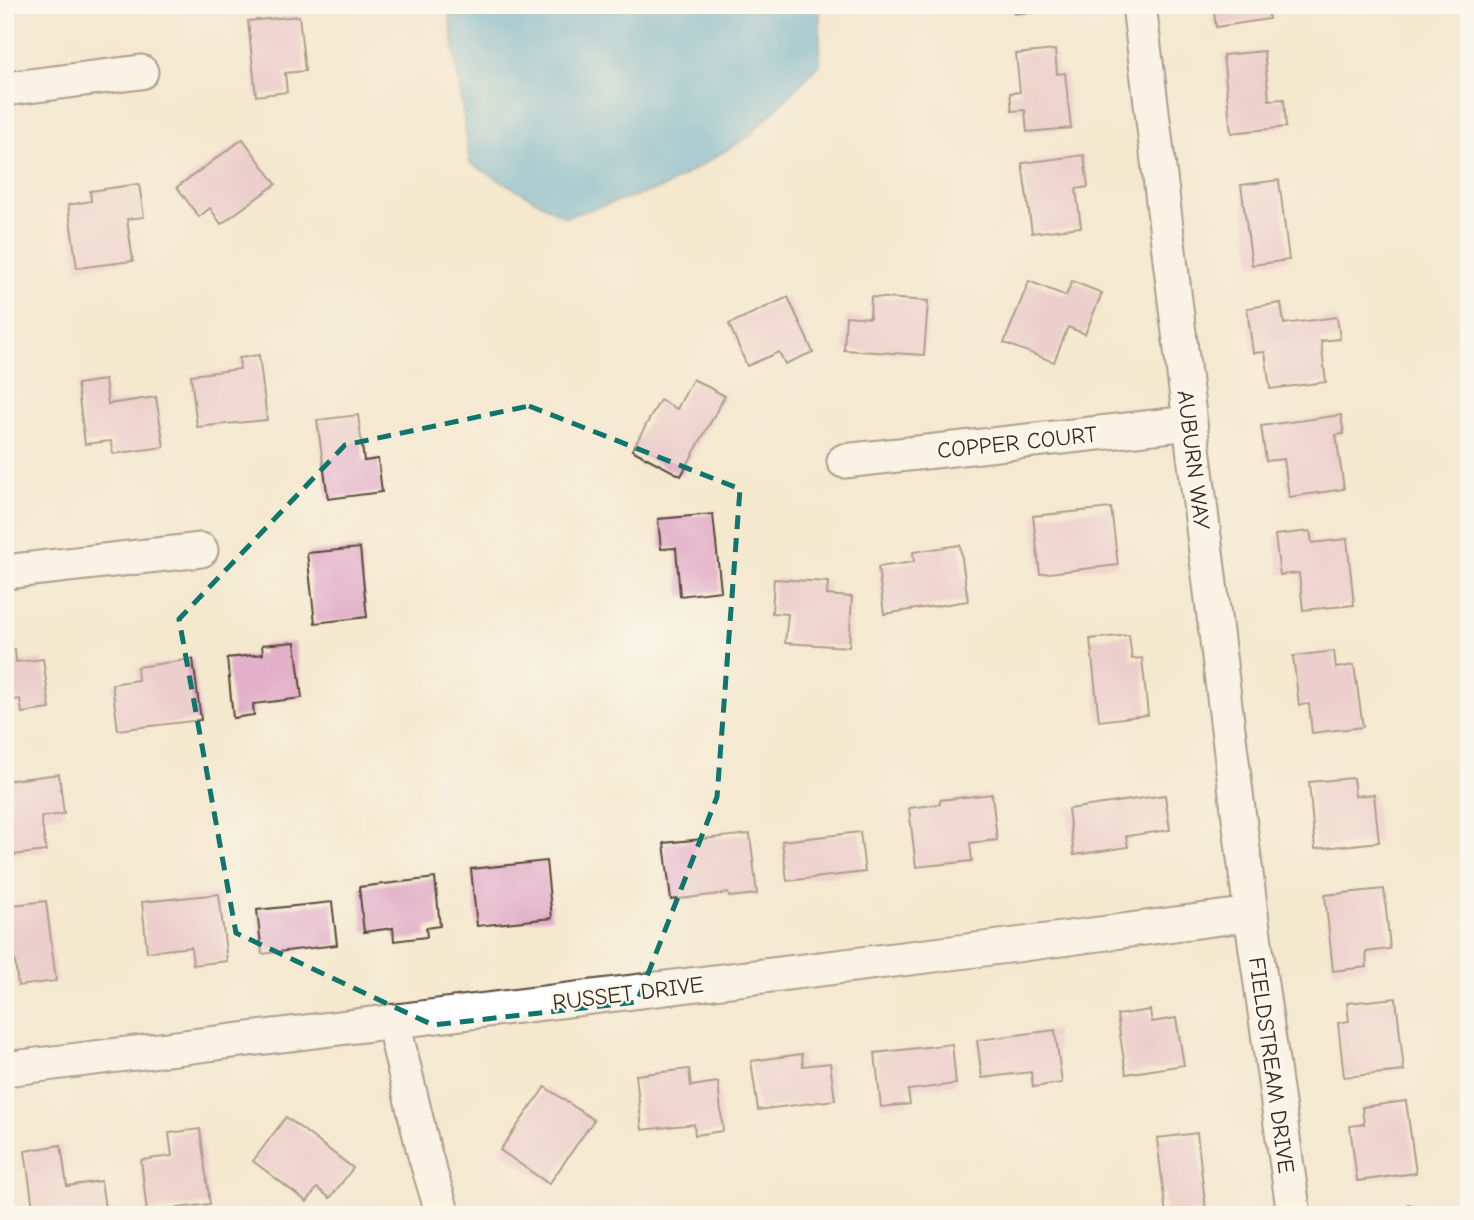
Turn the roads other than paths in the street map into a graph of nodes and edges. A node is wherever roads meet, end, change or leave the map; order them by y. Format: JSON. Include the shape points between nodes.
{"nodes":[{"id":1,"x":1139,"y":5,"type":"edge"},
{"id":2,"x":141,"y":72,"type":"dead end"},
{"id":3,"x":5,"y":89,"type":"edge"},
{"id":4,"x":1189,"y":423,"type":"junction"},
{"id":5,"x":844,"y":461,"type":"dead end"},
{"id":6,"x":201,"y":550,"type":"dead end"},
{"id":7,"x":5,"y":572,"type":"edge"},
{"id":8,"x":1251,"y":914,"type":"junction"},
{"id":9,"x":393,"y":1022,"type":"junction"},
{"id":10,"x":5,"y":1069,"type":"edge"},
{"id":11,"x":443,"y":1215,"type":"edge"},
{"id":12,"x":1294,"y":1215,"type":"edge"}],
"edges":[{"from":1,"to":4,"type":"street","name":"AUBURN WAY"},
{"from":2,"to":3,"type":"street"},
{"from":4,"to":5,"type":"street","name":"COPPER COURT"},
{"from":4,"to":8,"type":"street","name":"AUBURN WAY"},
{"from":6,"to":7,"type":"street"},
{"from":8,"to":9,"type":"street","name":"RUSSET DRIVE"},
{"from":8,"to":12,"type":"street","name":"FIELDSTREAM DRIVE"},
{"from":9,"to":10,"type":"street","name":"RUSSET DRIVE"},
{"from":9,"to":11,"type":"street"}]}
